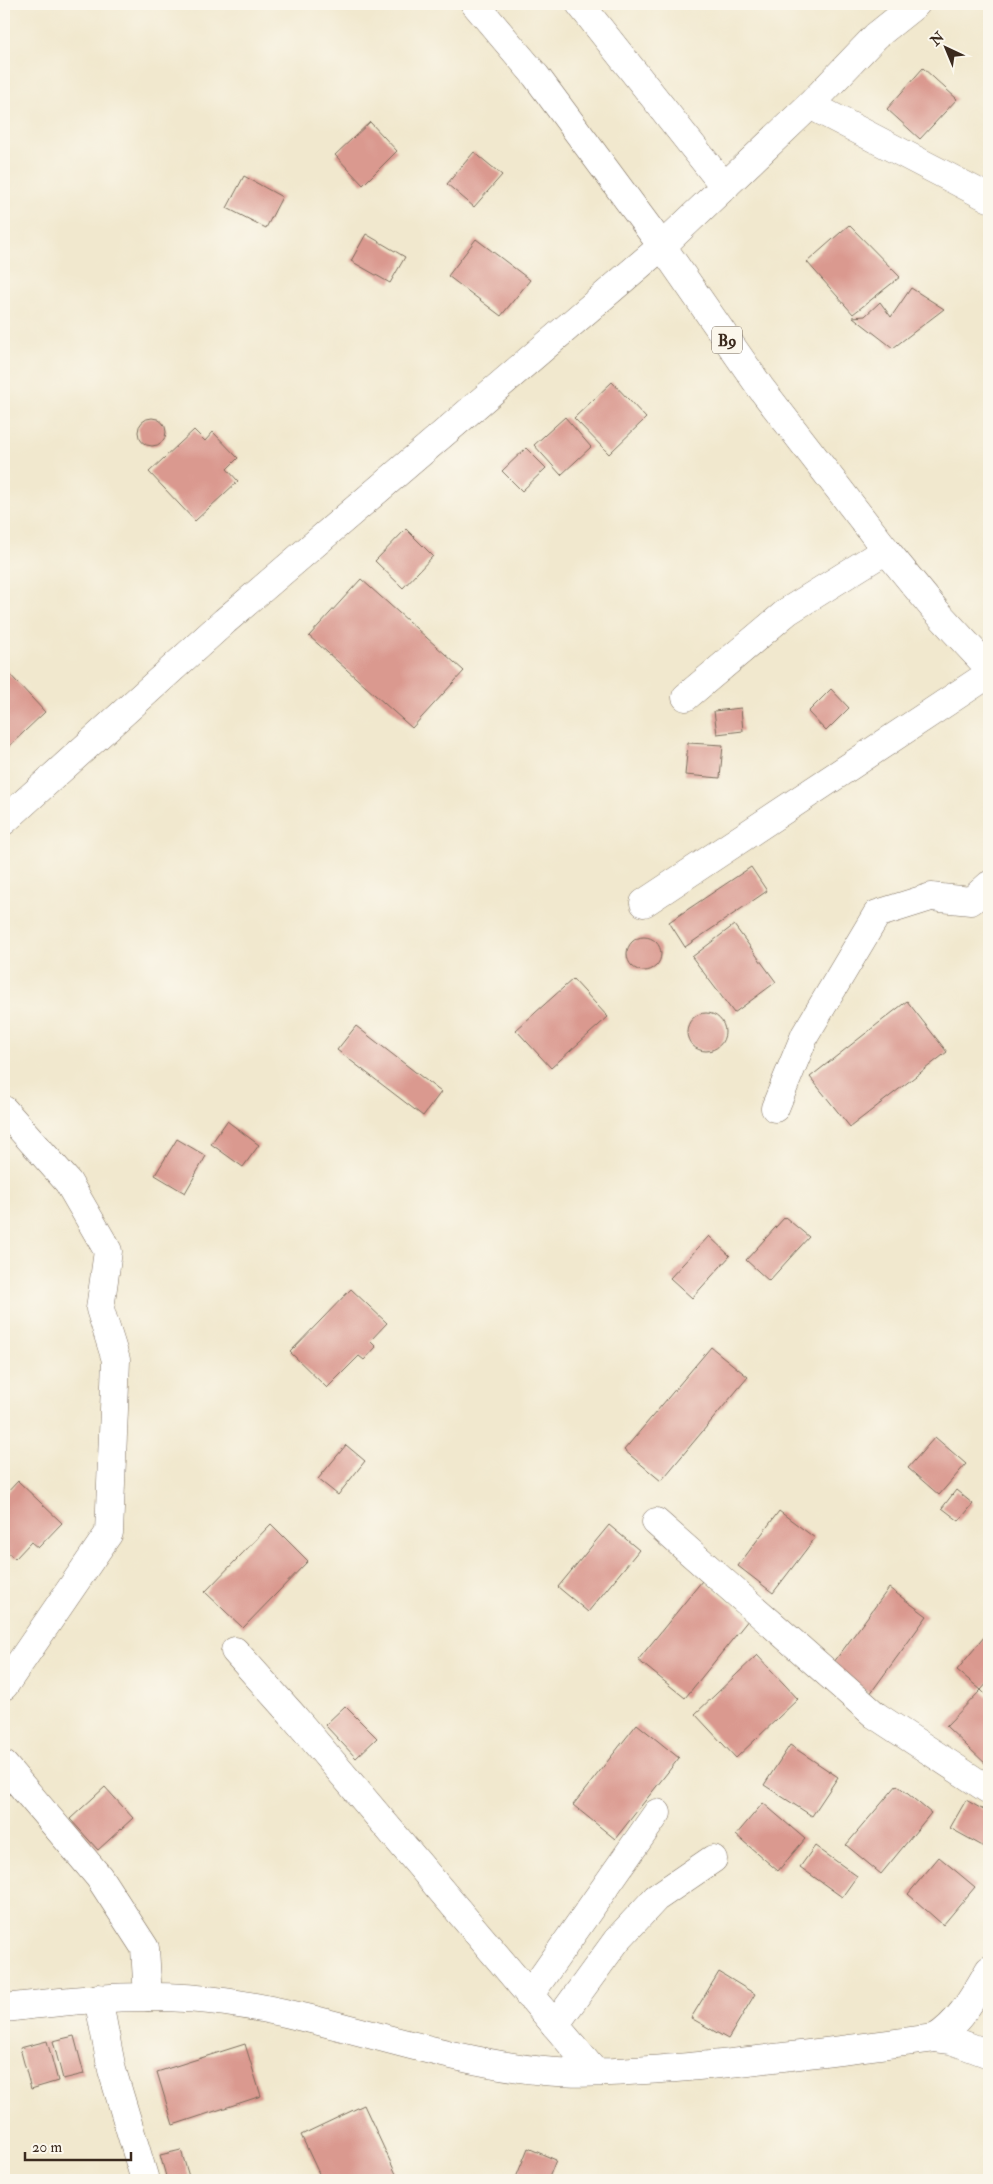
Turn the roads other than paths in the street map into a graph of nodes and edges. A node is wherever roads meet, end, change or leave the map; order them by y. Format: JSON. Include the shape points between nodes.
{"nodes":[{"id":1,"x":475,"y":4,"type":"edge"},
{"id":2,"x":580,"y":4,"type":"edge"},
{"id":3,"x":916,"y":4,"type":"edge"},
{"id":4,"x":810,"y":105,"type":"junction"},
{"id":5,"x":725,"y":187,"type":"junction"},
{"id":6,"x":989,"y":198,"type":"edge"},
{"id":7,"x":662,"y":246,"type":"junction"},
{"id":8,"x":886,"y":550,"type":"junction"},
{"id":9,"x":989,"y":668,"type":"edge"},
{"id":10,"x":989,"y":674,"type":"edge"},
{"id":11,"x":686,"y":697,"type":"dead end"},
{"id":12,"x":4,"y":821,"type":"edge"},
{"id":13,"x":989,"y":885,"type":"edge"},
{"id":14,"x":644,"y":903,"type":"dead end"},
{"id":15,"x":775,"y":1108,"type":"dead end"},
{"id":16,"x":4,"y":1110,"type":"edge"},
{"id":17,"x":656,"y":1522,"type":"dead end"},
{"id":18,"x":235,"y":1650,"type":"dead end"},
{"id":19,"x":4,"y":1686,"type":"edge"},
{"id":20,"x":4,"y":1765,"type":"edge"},
{"id":21,"x":989,"y":1790,"type":"edge"},
{"id":22,"x":657,"y":1813,"type":"dead end"},
{"id":23,"x":714,"y":1859,"type":"dead end"},
{"id":24,"x":989,"y":1970,"type":"edge"},
{"id":25,"x":148,"y":1996,"type":"junction"},
{"id":26,"x":530,"y":1996,"type":"junction"},
{"id":27,"x":98,"y":1998,"type":"junction"},
{"id":28,"x":4,"y":2008,"type":"edge"},
{"id":29,"x":555,"y":2025,"type":"junction"},
{"id":30,"x":935,"y":2038,"type":"junction"},
{"id":31,"x":989,"y":2054,"type":"edge"},
{"id":32,"x":594,"y":2071,"type":"junction"},
{"id":33,"x":145,"y":2180,"type":"edge"}],
"edges":[{"from":1,"to":7,"type":"main road","number":"B9","via":[[536,76]]},
{"from":2,"to":5,"type":"main road"},
{"from":3,"to":4,"type":"main road","via":[[876,36]]},
{"from":4,"to":5,"type":"main road"},
{"from":4,"to":6,"type":"main road"},
{"from":5,"to":7,"type":"main road"},
{"from":7,"to":8,"type":"main road","number":"B9","via":[[760,387]]},
{"from":7,"to":12,"type":"main road","via":[[225,621]]},
{"from":8,"to":9,"type":"main road","number":"B9"},
{"from":8,"to":11,"type":"main road","via":[[788,611]]},
{"from":10,"to":14,"type":"main road"},
{"from":13,"to":15,"type":"main road","via":[[971,901],[930,897],[878,914],[805,1035]]},
{"from":16,"to":19,"type":"main road","via":[[68,1182],[108,1251],[100,1308],[116,1360],[109,1533]]},
{"from":17,"to":21,"type":"main road","via":[[876,1715]]},
{"from":18,"to":26,"type":"main road"},
{"from":20,"to":25,"type":"main road","via":[[99,1877],[145,1948]]},
{"from":22,"to":26,"type":"main road"},
{"from":23,"to":29,"type":"main road","via":[[656,1898],[617,1940]]},
{"from":24,"to":30,"type":"main road","via":[[971,2000]]},
{"from":25,"to":27,"type":"main road"},
{"from":25,"to":32,"type":"main road","via":[[226,2002],[328,2022],[478,2062],[546,2071]]},
{"from":26,"to":29,"type":"main road"},
{"from":27,"to":28,"type":"main road"},
{"from":27,"to":33,"type":"main road","via":[[112,2070]]},
{"from":29,"to":32,"type":"main road"},
{"from":30,"to":31,"type":"main road","via":[[952,2040]]},
{"from":30,"to":32,"type":"main road","via":[[745,2062]]}]}
